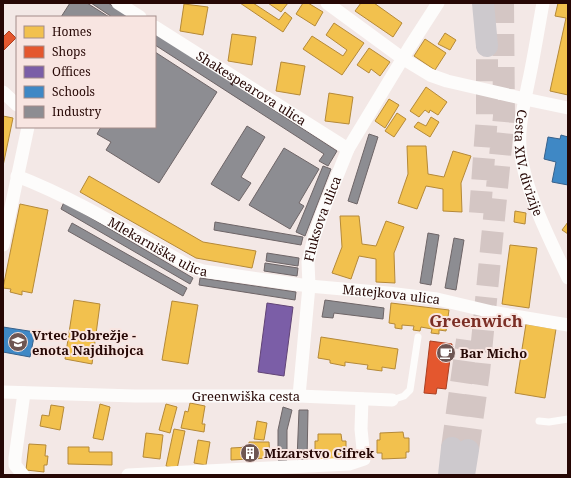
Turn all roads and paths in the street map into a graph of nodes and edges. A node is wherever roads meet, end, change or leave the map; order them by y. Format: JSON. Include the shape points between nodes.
{"nodes":[{"id":1,"x":118,"y":3,"type":"edge"},
{"id":2,"x":327,"y":3,"type":"edge"},
{"id":3,"x":438,"y":3,"type":"edge"},
{"id":4,"x":483,"y":3,"type":"edge"},
{"id":5,"x":544,"y":3,"type":"edge"},
{"id":6,"x":138,"y":16,"type":"edge"},
{"id":7,"x":156,"y":28,"type":"edge"},
{"id":8,"x":487,"y":46,"type":"tunnel mouth"},
{"id":9,"x":402,"y":58,"type":"junction"},
{"id":10,"x":3,"y":92,"type":"edge"},
{"id":11,"x":525,"y":99,"type":"junction"},
{"id":12,"x":16,"y":104,"type":"edge"},
{"id":13,"x":568,"y":108,"type":"edge"},
{"id":14,"x":28,"y":128,"type":"edge"},
{"id":15,"x":348,"y":149,"type":"junction"},
{"id":16,"x":17,"y":176,"type":"junction"},
{"id":17,"x":3,"y":245,"type":"edge"},
{"id":18,"x":568,"y":278,"type":"edge"},
{"id":19,"x":309,"y":286,"type":"junction"},
{"id":20,"x":568,"y":325,"type":"edge"},
{"id":21,"x":418,"y":337,"type":"dead end"},
{"id":22,"x":3,"y":392,"type":"edge"},
{"id":23,"x":24,"y":393,"type":"junction"},
{"id":24,"x":299,"y":396,"type":"junction"},
{"id":25,"x":362,"y":399,"type":"junction"},
{"id":26,"x":392,"y":400,"type":"joint"},
{"id":27,"x":568,"y":419,"type":"edge"},
{"id":28,"x":539,"y":421,"type":"dead end"},
{"id":29,"x":23,"y":475,"type":"edge"},
{"id":30,"x":128,"y":475,"type":"edge"},
{"id":31,"x":449,"y":475,"type":"edge"},
{"id":32,"x":464,"y":475,"type":"edge"}],
"edges":[{"from":1,"to":6,"type":"street"},
{"from":2,"to":9,"type":"street","name":"Cesta XIV. divizije"},
{"from":3,"to":9,"type":"street"},
{"from":4,"to":8,"type":"highway"},
{"from":5,"to":11,"type":"street"},
{"from":7,"to":15,"type":"street","name":"Shakespearova ulica"},
{"from":9,"to":11,"type":"street","name":"Cesta XIV. divizije","via":[[438,78]]},
{"from":9,"to":15,"type":"street","name":"Fluksova ulica"},
{"from":10,"to":12,"type":"street"},
{"from":11,"to":13,"type":"street"},
{"from":11,"to":18,"type":"street","name":"Cesta XIV. divizije","via":[[520,133],[521,161],[542,221]]},
{"from":14,"to":16,"type":"street"},
{"from":15,"to":19,"type":"street","name":"Fluksova ulica","via":[[314,237],[308,262]]},
{"from":16,"to":17,"type":"street"},
{"from":16,"to":19,"type":"street","name":"Mlekarniška ulica","via":[[76,202],[191,267]]},
{"from":19,"to":20,"type":"street","name":"Matejkova ulica","via":[[437,299],[492,312]]},
{"from":19,"to":24,"type":"street","name":"Fluksova ulica"},
{"from":21,"to":26,"type":"lane","name":"Greenwiška cesta","via":[[410,390],[408,394]]},
{"from":22,"to":23,"type":"street","name":"Greenwiška cesta"},
{"from":23,"to":24,"type":"street","name":"Greenwiška cesta"},
{"from":23,"to":29,"type":"street","via":[[14,458],[15,465]]},
{"from":24,"to":25,"type":"street","name":"Greenwiška cesta"},
{"from":25,"to":26,"type":"street","name":"Greenwiška cesta"},
{"from":25,"to":30,"type":"street","via":[[364,459],[349,464]]},
{"from":27,"to":28,"type":"lane"},
{"from":31,"to":32,"type":"highway","via":[[460,449]]}]}
